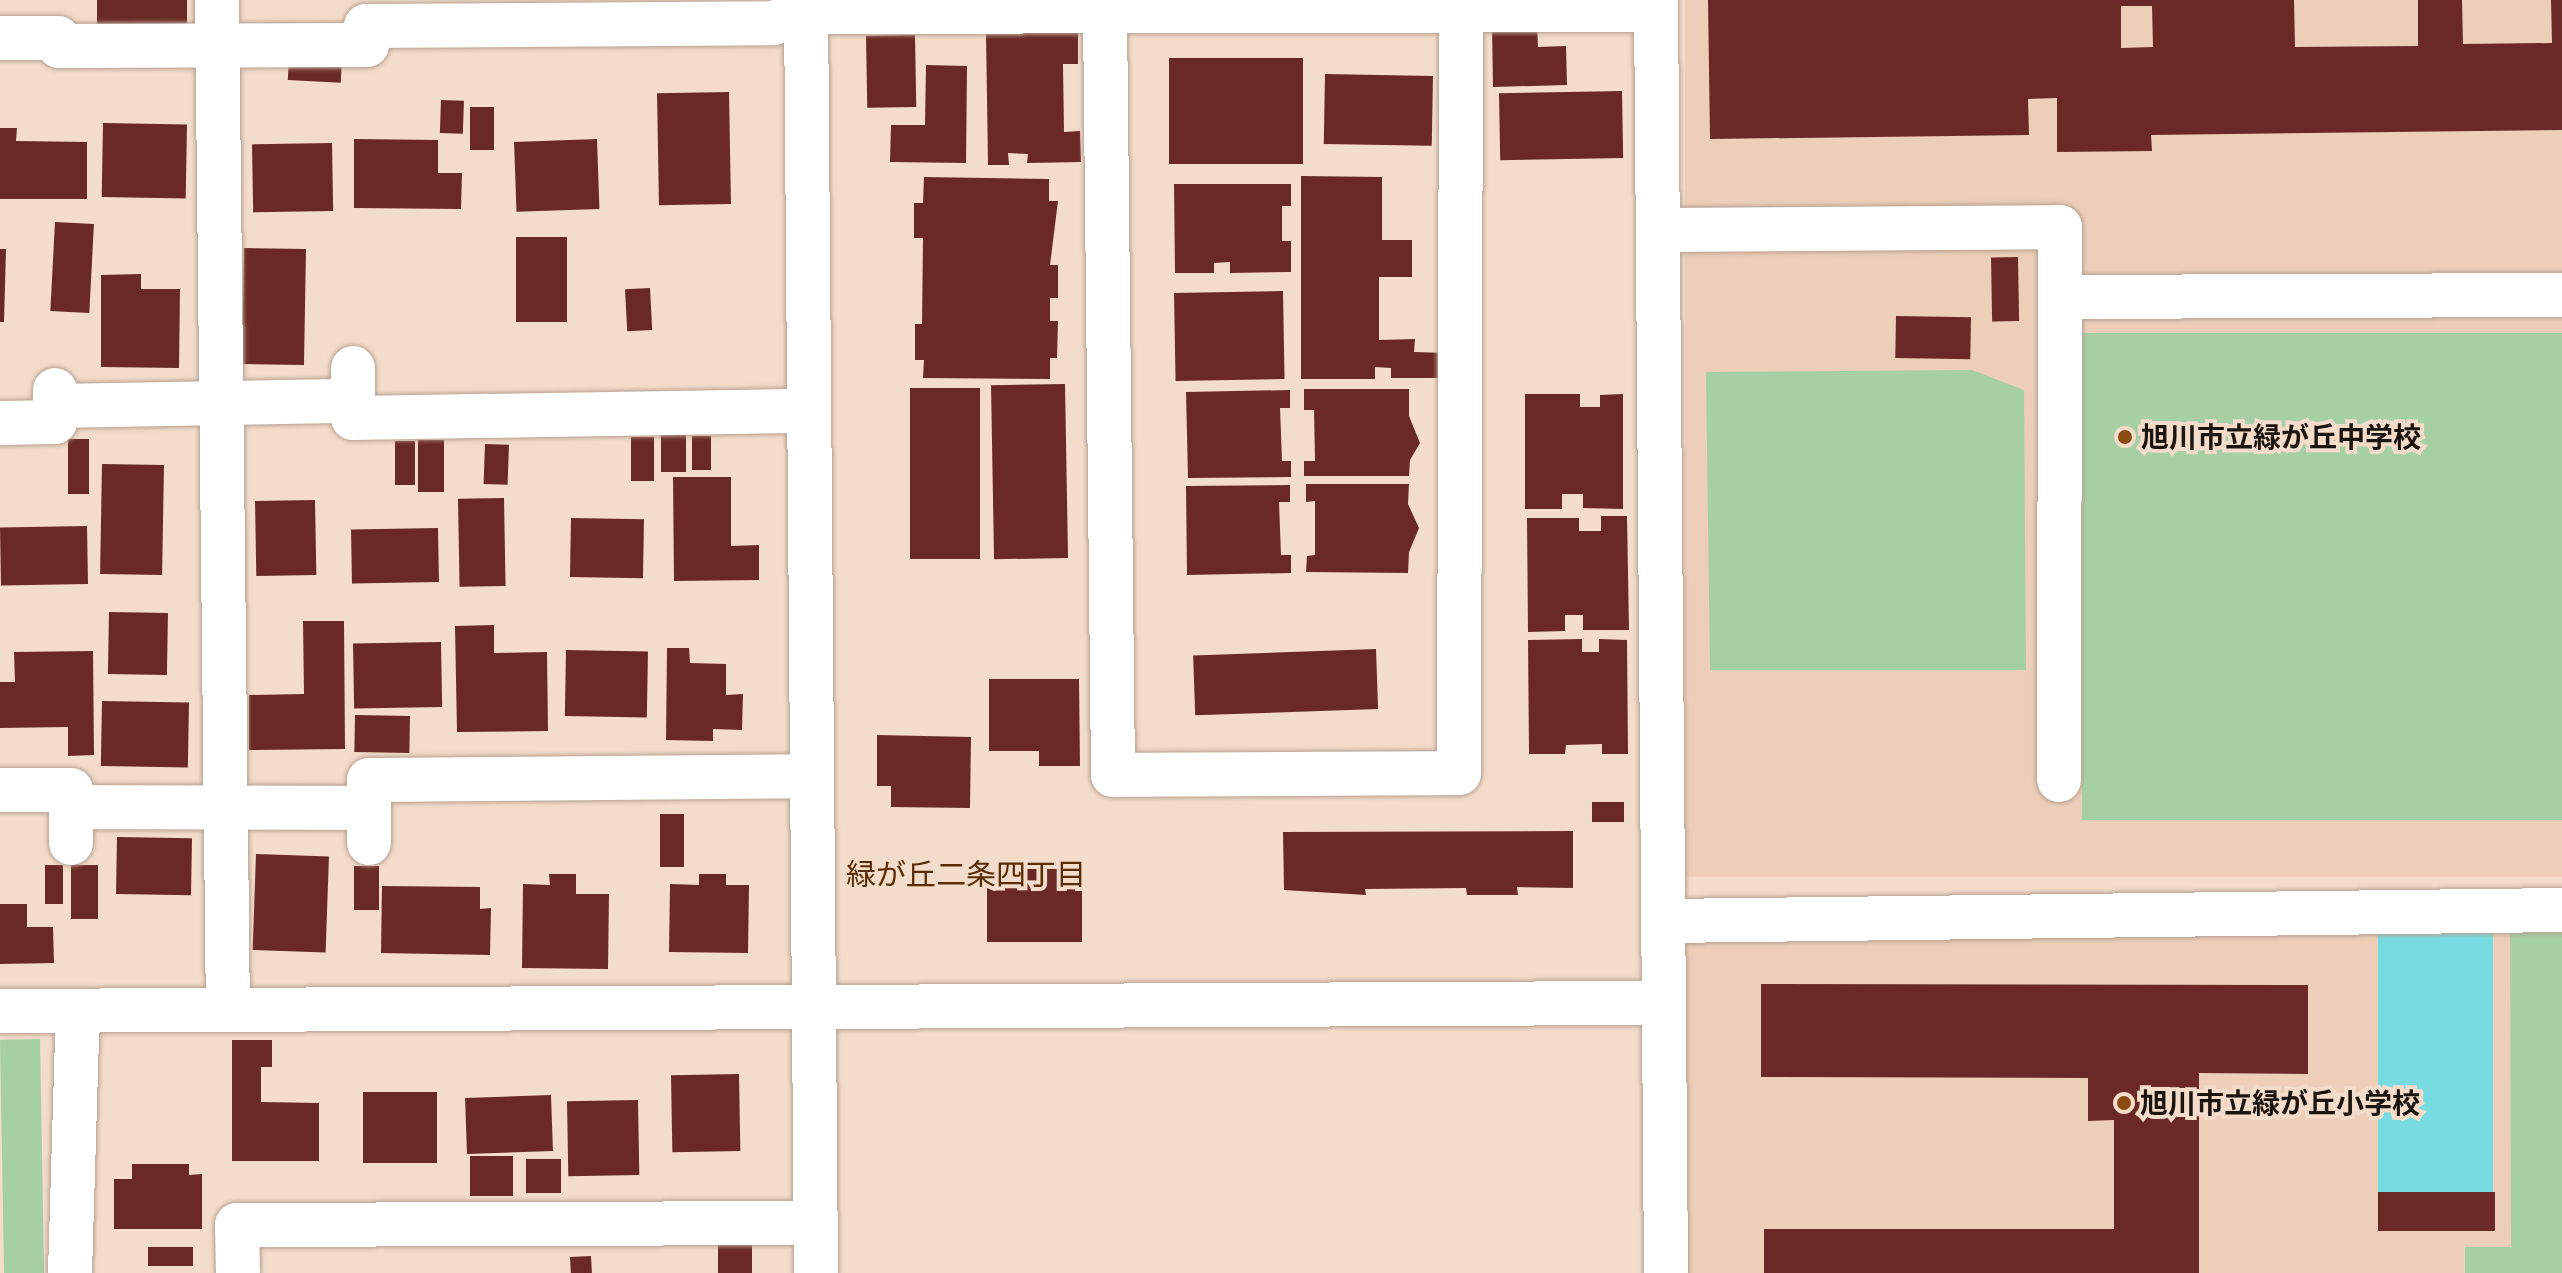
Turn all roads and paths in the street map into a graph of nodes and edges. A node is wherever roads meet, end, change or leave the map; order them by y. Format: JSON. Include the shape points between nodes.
{"nodes":[{"id":1,"x":217,"y":0,"type":"edge"},
{"id":2,"x":1656,"y":5,"type":"edge"},
{"id":3,"x":806,"y":6,"type":"edge"},
{"id":4,"x":1461,"y":9,"type":"junction"},
{"id":5,"x":1105,"y":12,"type":"junction"},
{"id":6,"x":0,"y":38,"type":"edge"},
{"id":7,"x":217,"y":45,"type":"junction"},
{"id":8,"x":1658,"y":230,"type":"junction"},
{"id":9,"x":2562,"y":295,"type":"edge"},
{"id":10,"x":2060,"y":297,"type":"junction"},
{"id":11,"x":221,"y":403,"type":"junction"},
{"id":12,"x":809,"y":411,"type":"junction"},
{"id":13,"x":0,"y":423,"type":"edge"},
{"id":14,"x":812,"y":776,"type":"junction"},
{"id":15,"x":2059,"y":780,"type":"dead end"},
{"id":16,"x":0,"y":790,"type":"edge"},
{"id":17,"x":225,"y":807,"type":"junction"},
{"id":18,"x":2562,"y":910,"type":"edge"},
{"id":19,"x":1664,"y":921,"type":"junction"},
{"id":20,"x":1664,"y":1003,"type":"junction"},
{"id":21,"x":813,"y":1007,"type":"junction"},
{"id":22,"x":228,"y":1010,"type":"junction"},
{"id":23,"x":0,"y":1011,"type":"edge"},
{"id":24,"x":78,"y":1011,"type":"junction"},
{"id":25,"x":815,"y":1223,"type":"junction"},
{"id":26,"x":70,"y":1273,"type":"edge"},
{"id":27,"x":238,"y":1273,"type":"edge"},
{"id":28,"x":816,"y":1273,"type":"edge"},
{"id":29,"x":1666,"y":1273,"type":"edge"}],
"edges":[{"from":1,"to":7,"type":"street"},
{"from":2,"to":4,"type":"street"},
{"from":2,"to":8,"type":"street"},
{"from":3,"to":5,"type":"street"},
{"from":3,"to":7,"type":"street","via":[[773,23],[366,26],[367,45]]},
{"from":3,"to":12,"type":"street"},
{"from":4,"to":5,"type":"street"},
{"from":4,"to":5,"type":"street","via":[[1459,773],[1113,775]]},
{"from":6,"to":7,"type":"street","via":[[58,38],[59,46]]},
{"from":7,"to":11,"type":"street"},
{"from":8,"to":10,"type":"street","via":[[2060,227]]},
{"from":8,"to":19,"type":"street"},
{"from":9,"to":10,"type":"street"},
{"from":10,"to":15,"type":"street"},
{"from":11,"to":12,"type":"street","via":[[353,385],[353,418]]},
{"from":11,"to":13,"type":"street","via":[[55,391],[55,422]]},
{"from":11,"to":17,"type":"street"},
{"from":12,"to":14,"type":"street"},
{"from":14,"to":17,"type":"street","via":[[369,780],[369,825]]},
{"from":14,"to":21,"type":"street"},
{"from":16,"to":17,"type":"street","via":[[71,790],[70,825]]},
{"from":17,"to":22,"type":"street"},
{"from":18,"to":19,"type":"street"},
{"from":19,"to":20,"type":"street"},
{"from":20,"to":21,"type":"street"},
{"from":20,"to":29,"type":"street"},
{"from":21,"to":22,"type":"street"},
{"from":21,"to":25,"type":"street"},
{"from":22,"to":24,"type":"street"},
{"from":23,"to":24,"type":"street"},
{"from":24,"to":26,"type":"street"},
{"from":25,"to":27,"type":"street","via":[[237,1225]]},
{"from":25,"to":28,"type":"street"}]}
